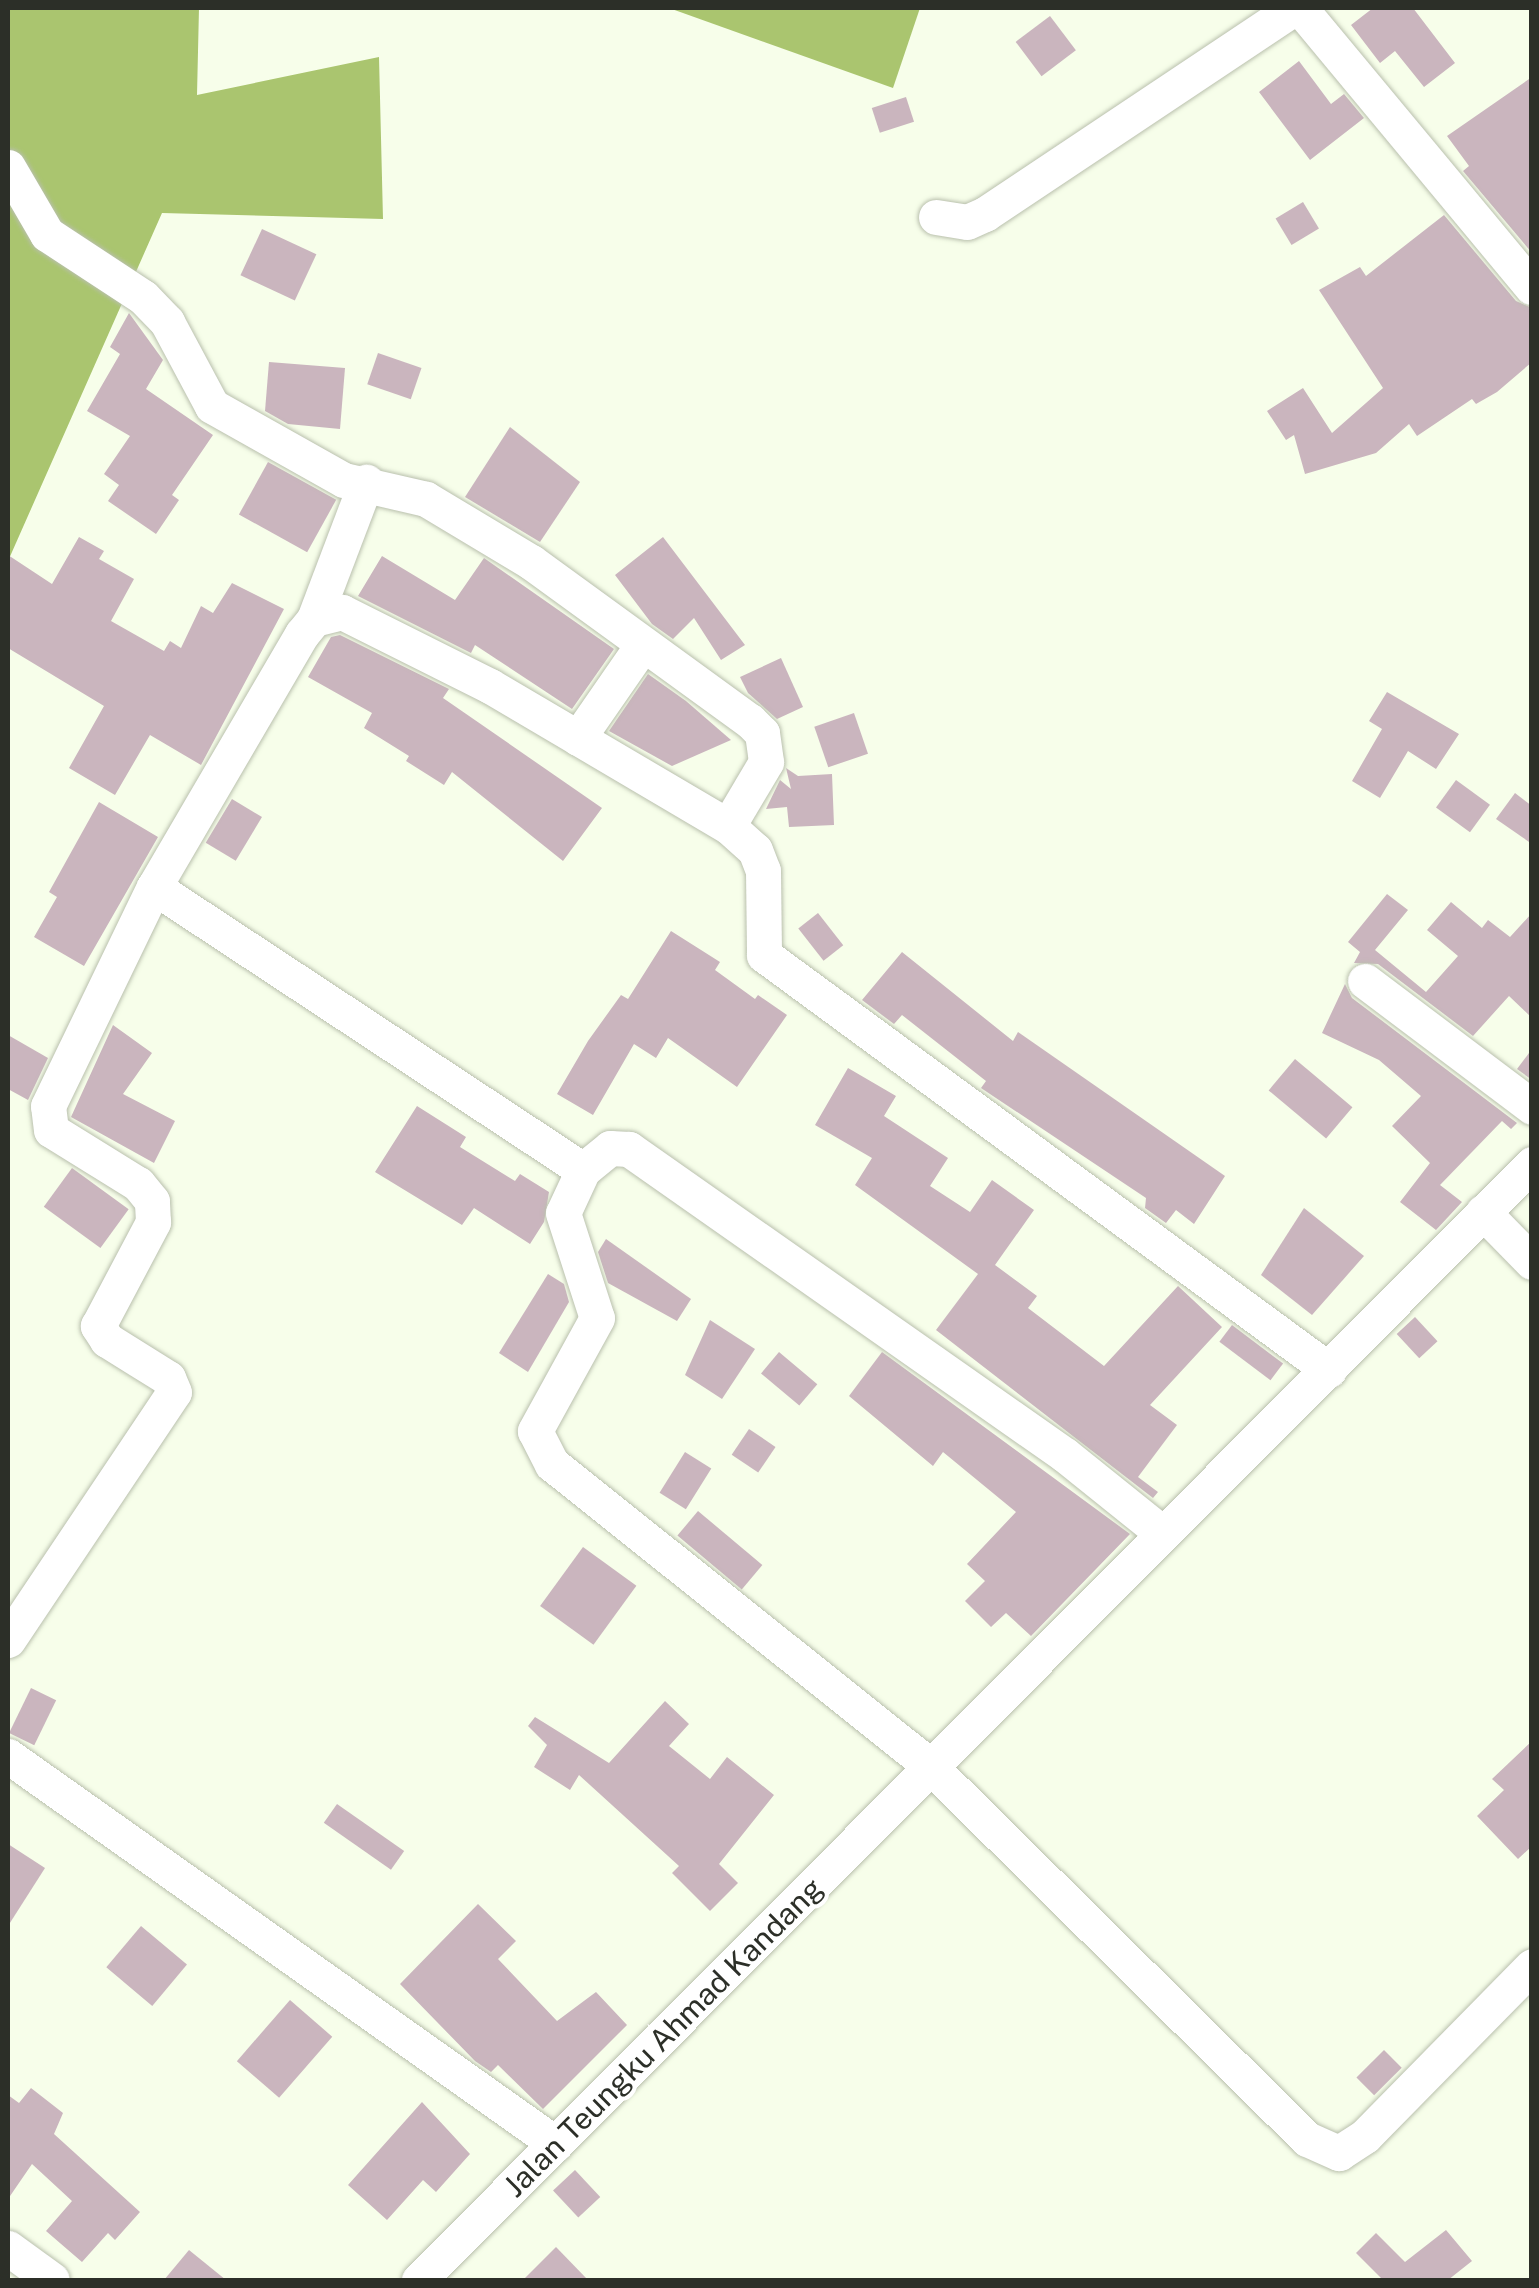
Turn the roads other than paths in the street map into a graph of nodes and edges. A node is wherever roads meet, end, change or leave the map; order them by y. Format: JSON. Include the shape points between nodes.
{"nodes":[{"id":1,"x":1297,"y":8,"type":"edge"},
{"id":2,"x":8,"y":167,"type":"edge"},
{"id":3,"x":936,"y":218,"type":"dead end"},
{"id":4,"x":1532,"y":287,"type":"edge"},
{"id":5,"x":366,"y":482,"type":"junction"},
{"id":6,"x":314,"y":619,"type":"junction"},
{"id":7,"x":642,"y":644,"type":"junction"},
{"id":8,"x":578,"y":738,"type":"junction"},
{"id":9,"x":728,"y":826,"type":"junction"},
{"id":10,"x":154,"y":887,"type":"junction"},
{"id":11,"x":1364,"y":982,"type":"dead end"},
{"id":12,"x":1532,"y":1107,"type":"edge"},
{"id":13,"x":1532,"y":1164,"type":"edge"},
{"id":14,"x":583,"y":1170,"type":"junction"},
{"id":15,"x":1483,"y":1212,"type":"junction"},
{"id":16,"x":1532,"y":1262,"type":"edge"},
{"id":17,"x":1328,"y":1370,"type":"junction"},
{"id":18,"x":1162,"y":1534,"type":"junction"},
{"id":19,"x":8,"y":1640,"type":"edge"},
{"id":20,"x":8,"y":1756,"type":"edge"},
{"id":21,"x":917,"y":1783,"type":"junction"},
{"id":22,"x":1532,"y":1966,"type":"edge"},
{"id":23,"x":556,"y":2144,"type":"junction"},
{"id":24,"x":8,"y":2248,"type":"edge"},
{"id":25,"x":52,"y":2280,"type":"edge"},
{"id":26,"x":419,"y":2280,"type":"edge"}],
"edges":[{"from":1,"to":3,"type":"street","via":[[985,214],[966,222]]},
{"from":1,"to":4,"type":"street"},
{"from":2,"to":5,"type":"street","via":[[47,234],[144,297],[166,322],[212,406],[275,446],[344,480]]},
{"from":5,"to":6,"type":"street"},
{"from":5,"to":7,"type":"street","via":[[426,499],[531,562]]},
{"from":6,"to":8,"type":"street","via":[[342,612]]},
{"from":6,"to":10,"type":"street"},
{"from":7,"to":8,"type":"street"},
{"from":7,"to":9,"type":"street","via":[[762,733],[766,762]]},
{"from":8,"to":9,"type":"street"},
{"from":9,"to":17,"type":"street","via":[[755,850],[764,871],[764,955]]},
{"from":10,"to":14,"type":"street"},
{"from":10,"to":19,"type":"street","via":[[46,1118],[51,1130],[138,1184],[152,1202],[153,1222],[98,1326],[108,1340],[168,1378],[174,1392]]},
{"from":11,"to":12,"type":"street"},
{"from":13,"to":15,"type":"street","name":"Jalan Teungku Ahmad Kandang"},
{"from":14,"to":18,"type":"street","via":[[610,1148],[629,1148],[1065,1455]]},
{"from":14,"to":21,"type":"street","via":[[563,1212],[597,1318],[540,1416],[538,1446]]},
{"from":15,"to":16,"type":"street"},
{"from":15,"to":17,"type":"street","name":"Jalan Teungku Ahmad Kandang"},
{"from":17,"to":18,"type":"street","name":"Jalan Teungku Ahmad Kandang"},
{"from":18,"to":21,"type":"street","name":"Jalan Teungku Ahmad Kandang"},
{"from":20,"to":23,"type":"street"},
{"from":21,"to":22,"type":"street","via":[[1325,2152],[1338,2153],[1365,2136]]},
{"from":21,"to":23,"type":"street","name":"Jalan Teungku Ahmad Kandang"},
{"from":23,"to":26,"type":"street","name":"Jalan Teungku Ahmad Kandang"},
{"from":24,"to":25,"type":"street"}]}
